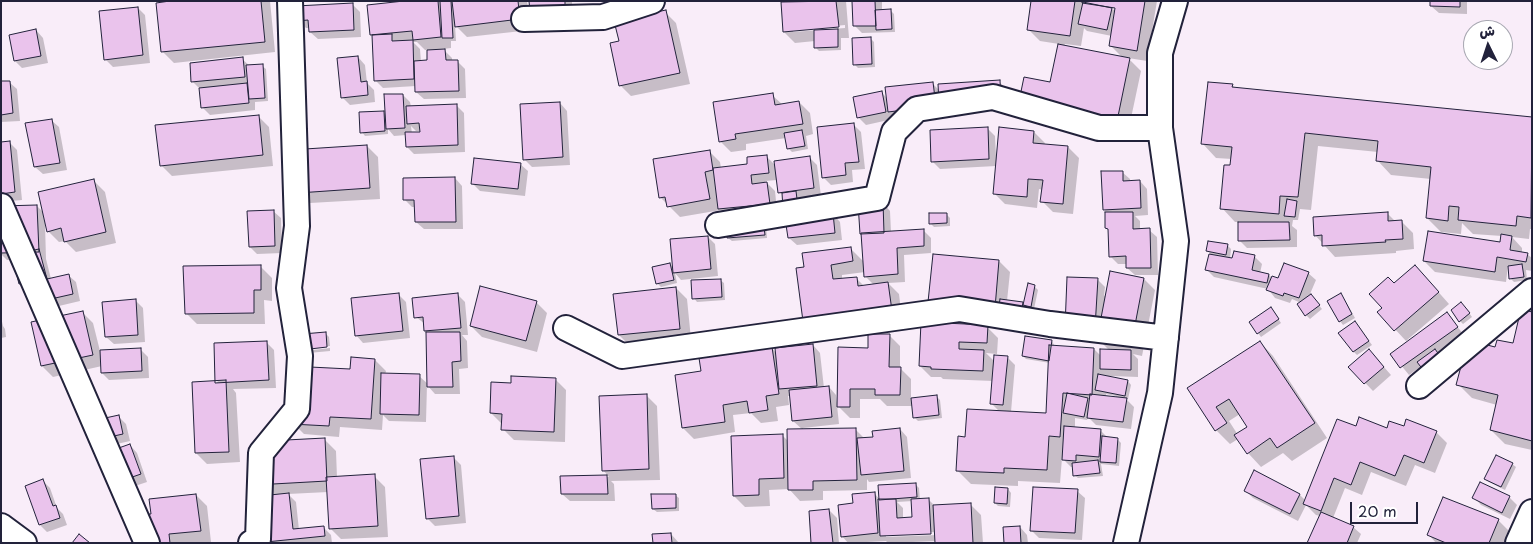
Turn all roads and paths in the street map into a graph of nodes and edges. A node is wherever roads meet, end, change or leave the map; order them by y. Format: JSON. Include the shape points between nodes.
{"nodes":[{"id":1,"x":290,"y":1,"type":"edge"},
{"id":2,"x":652,"y":1,"type":"edge"},
{"id":3,"x":1175,"y":1,"type":"edge"},
{"id":4,"x":524,"y":19,"type":"dead end"},
{"id":5,"x":1160,"y":128,"type":"junction"},
{"id":6,"x":1,"y":206,"type":"edge"},
{"id":7,"x":718,"y":225,"type":"dead end"},
{"id":8,"x":1532,"y":291,"type":"edge"},
{"id":9,"x":566,"y":328,"type":"dead end"},
{"id":10,"x":1166,"y":338,"type":"junction"},
{"id":11,"x":1419,"y":386,"type":"dead end"},
{"id":12,"x":1532,"y":512,"type":"edge"},
{"id":13,"x":1,"y":526,"type":"edge"},
{"id":14,"x":24,"y":543,"type":"edge"},
{"id":15,"x":147,"y":543,"type":"edge"},
{"id":16,"x":251,"y":543,"type":"edge"},
{"id":17,"x":1126,"y":543,"type":"edge"},
{"id":18,"x":1518,"y":543,"type":"edge"}],
"edges":[{"from":1,"to":16,"type":"street","via":[[297,226],[289,288],[300,356],[297,408],[261,453],[258,539]]},
{"from":2,"to":4,"type":"street","via":[[603,16]]},
{"from":3,"to":5,"type":"street","via":[[1160,53]]},
{"from":5,"to":7,"type":"street","via":[[1099,128],[992,97],[917,110],[894,132],[877,198]]},
{"from":5,"to":10,"type":"street","via":[[1176,241]]},
{"from":6,"to":15,"type":"street"},
{"from":8,"to":11,"type":"street"},
{"from":9,"to":10,"type":"street","via":[[622,356],[958,309]]},
{"from":10,"to":17,"type":"street","via":[[1160,393]]},
{"from":12,"to":18,"type":"street"},
{"from":13,"to":14,"type":"street"}]}
